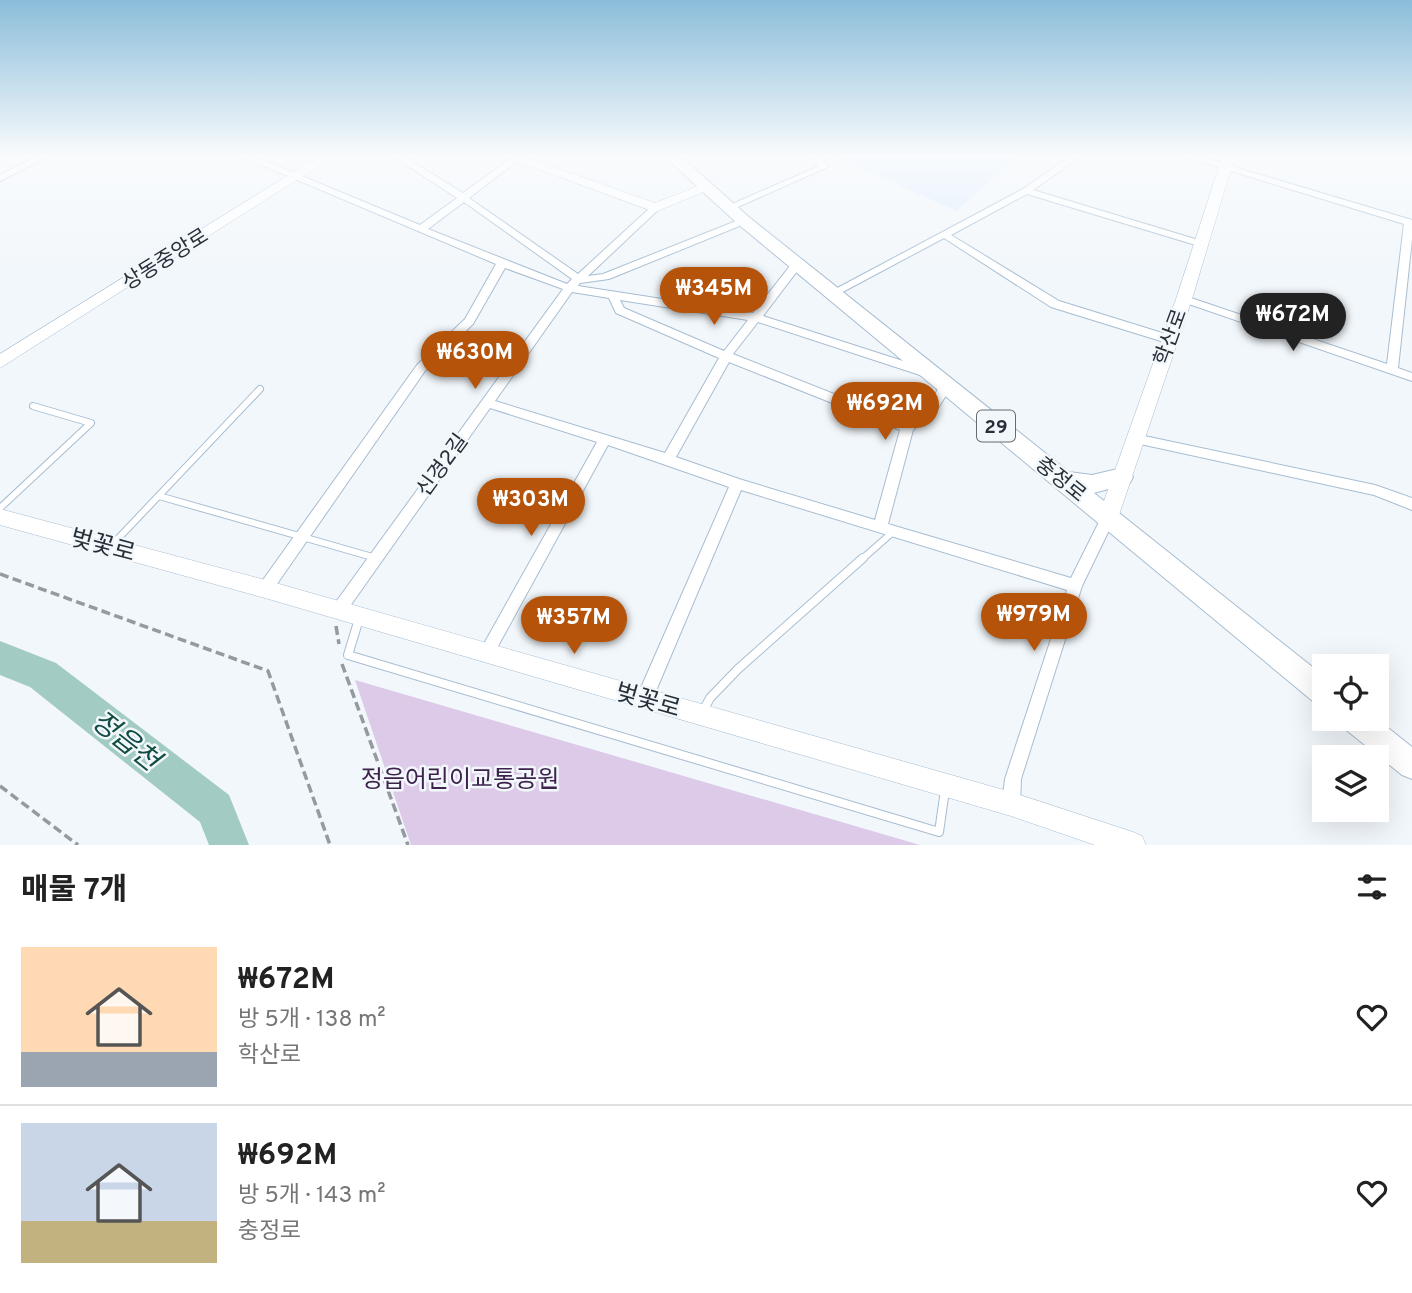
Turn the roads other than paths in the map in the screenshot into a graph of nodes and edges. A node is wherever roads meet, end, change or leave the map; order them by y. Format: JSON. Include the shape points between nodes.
{"nodes":[{"id":1,"x":268,"y":194,"type":"edge"},
{"id":2,"x":338,"y":194,"type":"edge"},
{"id":3,"x":458,"y":194,"type":"edge"},
{"id":4,"x":468,"y":194,"type":"edge"},
{"id":5,"x":618,"y":194,"type":"edge"},
{"id":6,"x":690,"y":194,"type":"edge"},
{"id":7,"x":713,"y":194,"type":"edge"},
{"id":8,"x":773,"y":194,"type":"edge"},
{"id":9,"x":1020,"y":194,"type":"edge"},
{"id":10,"x":1037,"y":194,"type":"edge"},
{"id":11,"x":1217,"y":194,"type":"edge"},
{"id":12,"x":1326,"y":194,"type":"edge"},
{"id":13,"x":464,"y":198,"type":"junction"},
{"id":14,"x":656,"y":208,"type":"junction"},
{"id":15,"x":736,"y":214,"type":"junction"},
{"id":16,"x":1411,"y":222,"type":"edge"},
{"id":17,"x":421,"y":229,"type":"junction"},
{"id":18,"x":945,"y":235,"type":"junction"},
{"id":19,"x":1202,"y":244,"type":"junction"},
{"id":20,"x":502,"y":263,"type":"junction"},
{"id":21,"x":797,"y":264,"type":"junction"},
{"id":22,"x":580,"y":280,"type":"junction"},
{"id":23,"x":569,"y":288,"type":"junction"},
{"id":24,"x":833,"y":293,"type":"junction"},
{"id":25,"x":613,"y":295,"type":"junction"},
{"id":26,"x":1184,"y":299,"type":"junction"},
{"id":27,"x":754,"y":317,"type":"junction"},
{"id":28,"x":1168,"y":339,"type":"junction"},
{"id":29,"x":726,"y":356,"type":"junction"},
{"id":30,"x":0,"y":362,"type":"edge"},
{"id":31,"x":1392,"y":370,"type":"junction"},
{"id":32,"x":1412,"y":377,"type":"edge"},
{"id":33,"x":940,"y":381,"type":"junction"},
{"id":34,"x":260,"y":390,"type":"dead end"},
{"id":35,"x":486,"y":403,"type":"junction"},
{"id":36,"x":33,"y":405,"type":"dead end"},
{"id":37,"x":906,"y":428,"type":"junction"},
{"id":38,"x":1135,"y":439,"type":"junction"},
{"id":39,"x":606,"y":440,"type":"junction"},
{"id":40,"x":668,"y":460,"type":"junction"},
{"id":41,"x":1122,"y":477,"type":"junction"},
{"id":42,"x":1061,"y":480,"type":"junction"},
{"id":43,"x":737,"y":484,"type":"junction"},
{"id":44,"x":159,"y":496,"type":"junction"},
{"id":45,"x":1412,"y":504,"type":"edge"},
{"id":46,"x":0,"y":508,"type":"edge"},
{"id":47,"x":0,"y":517,"type":"edge"},
{"id":48,"x":1108,"y":518,"type":"junction"},
{"id":49,"x":880,"y":527,"type":"junction"},
{"id":50,"x":894,"y":531,"type":"junction"},
{"id":51,"x":302,"y":537,"type":"junction"},
{"id":52,"x":111,"y":547,"type":"junction"},
{"id":53,"x":376,"y":558,"type":"junction"},
{"id":54,"x":1074,"y":586,"type":"junction"},
{"id":55,"x":265,"y":589,"type":"junction"},
{"id":56,"x":343,"y":612,"type":"junction"},
{"id":57,"x":486,"y":654,"type":"junction"},
{"id":58,"x":1312,"y":683,"type":"edge"},
{"id":59,"x":644,"y":699,"type":"junction"},
{"id":60,"x":701,"y":715,"type":"junction"},
{"id":61,"x":1369,"y":731,"type":"edge"},
{"id":62,"x":1408,"y":763,"type":"edge"},
{"id":63,"x":945,"y":785,"type":"junction"},
{"id":64,"x":1011,"y":804,"type":"junction"},
{"id":65,"x":1133,"y":845,"type":"edge"}],
"edges":[{"from":1,"to":30,"type":"street","name":"상동중앙로"},
{"from":2,"to":17,"type":"street"},
{"from":3,"to":13,"type":"street"},
{"from":4,"to":13,"type":"street"},
{"from":5,"to":14,"type":"street"},
{"from":6,"to":14,"type":"street","name":"신경2길"},
{"from":7,"to":15,"type":"main road","name":"충정로","number":"29"},
{"from":8,"to":15,"type":"street"},
{"from":9,"to":18,"type":"street"},
{"from":10,"to":19,"type":"street"},
{"from":11,"to":19,"type":"street","name":"학산로"},
{"from":12,"to":16,"type":"street"},
{"from":13,"to":17,"type":"street"},
{"from":13,"to":22,"type":"street"},
{"from":14,"to":22,"type":"street","name":"신경2길"},
{"from":15,"to":21,"type":"main road","name":"충정로","number":"29"},
{"from":15,"to":22,"type":"street","via":[[605,277]]},
{"from":16,"to":31,"type":"street"},
{"from":17,"to":20,"type":"street"},
{"from":18,"to":24,"type":"street"},
{"from":18,"to":28,"type":"street","via":[[1055,303]]},
{"from":19,"to":26,"type":"street","name":"학산로"},
{"from":20,"to":23,"type":"street"},
{"from":20,"to":51,"type":"street","via":[[469,321],[421,368]]},
{"from":21,"to":24,"type":"main road","name":"충정로","number":"29"},
{"from":21,"to":27,"type":"street"},
{"from":22,"to":23,"type":"street","name":"신경2길"},
{"from":23,"to":25,"type":"street"},
{"from":23,"to":35,"type":"street","name":"신경2길"},
{"from":24,"to":33,"type":"main road","name":"충정로","number":"29"},
{"from":25,"to":27,"type":"street"},
{"from":25,"to":29,"type":"street","via":[[620,310]]},
{"from":26,"to":28,"type":"street","name":"학산로"},
{"from":26,"to":31,"type":"street"},
{"from":27,"to":29,"type":"street"},
{"from":27,"to":33,"type":"street"},
{"from":28,"to":38,"type":"street","name":"학산로"},
{"from":29,"to":37,"type":"street"},
{"from":29,"to":40,"type":"street"},
{"from":31,"to":32,"type":"street"},
{"from":33,"to":37,"type":"street","via":[[934,405]]},
{"from":33,"to":42,"type":"main road","name":"충정로","number":"29"},
{"from":34,"to":44,"type":"lane"},
{"from":35,"to":39,"type":"street"},
{"from":35,"to":53,"type":"street","name":"신경2길"},
{"from":36,"to":46,"type":"lane","via":[[91,423]]},
{"from":37,"to":49,"type":"street"},
{"from":38,"to":41,"type":"street","name":"학산로"},
{"from":38,"to":45,"type":"street","via":[[1375,490]]},
{"from":39,"to":40,"type":"street"},
{"from":39,"to":57,"type":"street"},
{"from":40,"to":43,"type":"street"},
{"from":41,"to":42,"type":"main road","via":[[1097,485]]},
{"from":41,"to":48,"type":"street","name":"학산로"},
{"from":42,"to":48,"type":"main road","name":"충정로","number":"29"},
{"from":43,"to":49,"type":"street"},
{"from":43,"to":59,"type":"street"},
{"from":44,"to":51,"type":"lane"},
{"from":44,"to":52,"type":"lane"},
{"from":47,"to":52,"type":"street","name":"벚꽃로"},
{"from":48,"to":54,"type":"street"},
{"from":48,"to":58,"type":"main road","name":"충정로","number":"29"},
{"from":49,"to":50,"type":"street"},
{"from":50,"to":54,"type":"street"},
{"from":50,"to":60,"type":"lane","via":[[738,669],[710,698]]},
{"from":51,"to":53,"type":"lane"},
{"from":51,"to":55,"type":"street"},
{"from":52,"to":55,"type":"street","name":"벚꽃로"},
{"from":53,"to":56,"type":"street","name":"신경2길"},
{"from":54,"to":64,"type":"street","via":[[1013,779]]},
{"from":55,"to":56,"type":"street","name":"벚꽃로"},
{"from":56,"to":57,"type":"street","name":"벚꽃로"},
{"from":56,"to":63,"type":"lane","via":[[348,655],[939,832]]},
{"from":57,"to":59,"type":"street","name":"벚꽃로"},
{"from":59,"to":60,"type":"street","name":"벚꽃로"},
{"from":60,"to":63,"type":"street","name":"벚꽃로"},
{"from":61,"to":62,"type":"main road"},
{"from":63,"to":64,"type":"street","name":"벚꽃로"},
{"from":64,"to":65,"type":"street","name":"벚꽃로"}]}
